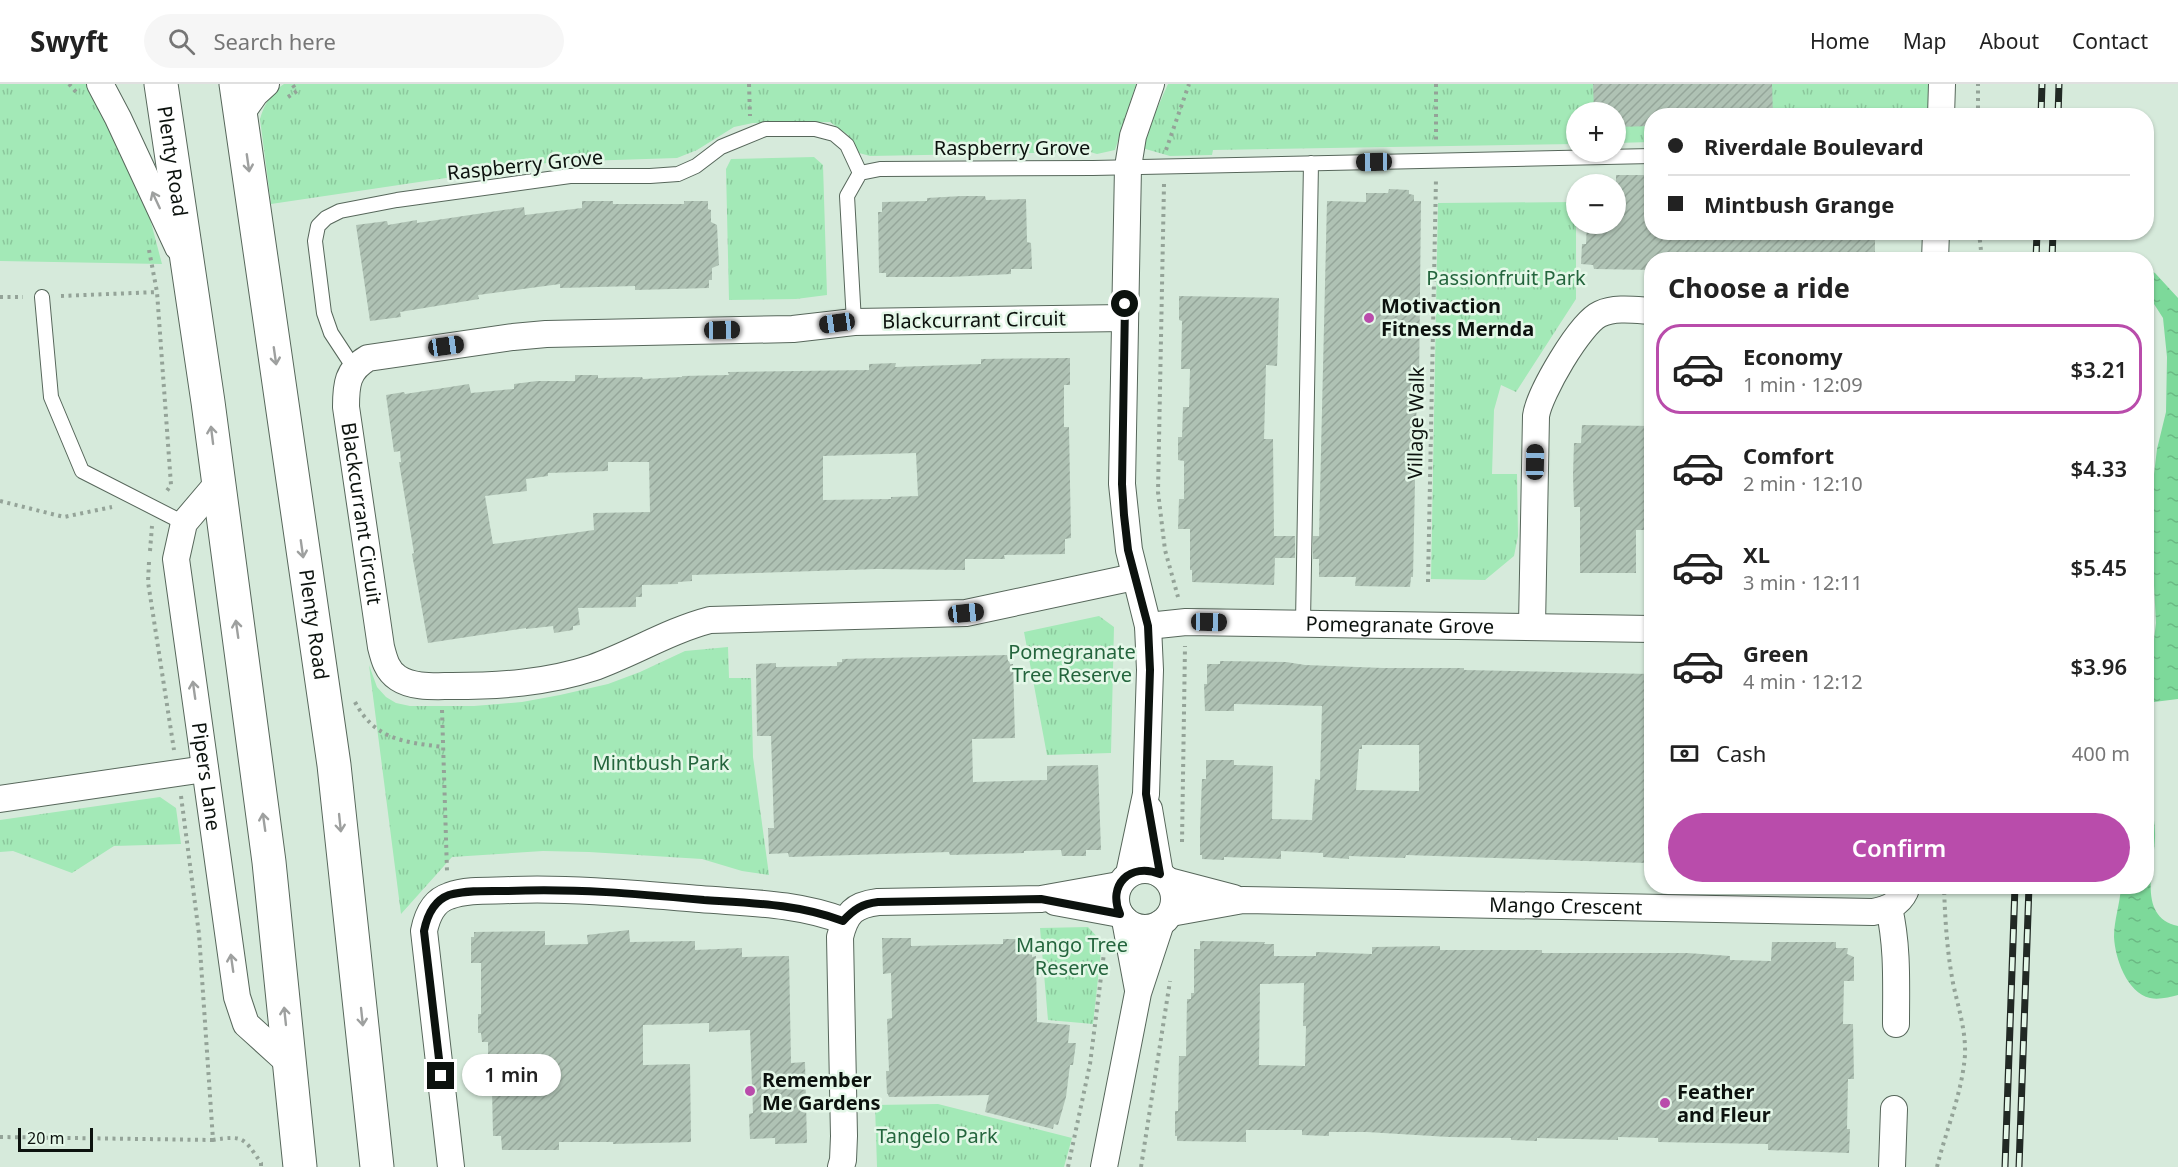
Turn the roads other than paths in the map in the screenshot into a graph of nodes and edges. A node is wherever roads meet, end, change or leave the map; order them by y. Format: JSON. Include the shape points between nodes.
{"nodes":[{"id":1,"x":100,"y":84,"type":"edge"},
{"id":2,"x":161,"y":84,"type":"edge"},
{"id":3,"x":266,"y":84,"type":"edge"},
{"id":4,"x":1151,"y":84,"type":"edge"},
{"id":5,"x":1942,"y":84,"type":"edge"},
{"id":6,"x":238,"y":99,"type":"edge"},
{"id":7,"x":1941,"y":108,"type":"edge"},
{"id":8,"x":1644,"y":156,"type":"edge"},
{"id":9,"x":1311,"y":163,"type":"junction"},
{"id":10,"x":1128,"y":167,"type":"junction"},
{"id":11,"x":860,"y":173,"type":"junction"},
{"id":12,"x":189,"y":272,"type":"junction"},
{"id":13,"x":42,"y":297,"type":"road end"},
{"id":14,"x":1644,"y":310,"type":"edge"},
{"id":15,"x":1125,"y":318,"type":"junction"},
{"id":16,"x":854,"y":322,"type":"junction"},
{"id":17,"x":354,"y":368,"type":"junction"},
{"id":18,"x":218,"y":483,"type":"junction"},
{"id":19,"x":184,"y":523,"type":"junction"},
{"id":20,"x":1134,"y":577,"type":"junction"},
{"id":21,"x":1303,"y":622,"type":"junction"},
{"id":22,"x":1148,"y":626,"type":"junction"},
{"id":23,"x":1532,"y":627,"type":"junction"},
{"id":24,"x":1644,"y":628,"type":"edge"},
{"id":25,"x":205,"y":769,"type":"junction"},
{"id":26,"x":1146,"y":794,"type":"junction"},
{"id":27,"x":0,"y":800,"type":"edge"},
{"id":28,"x":1164,"y":877,"type":"junction"},
{"id":29,"x":1124,"y":880,"type":"junction"},
{"id":30,"x":1903,"y":894,"type":"edge"},
{"id":31,"x":1041,"y":899,"type":"junction"},
{"id":32,"x":1243,"y":900,"type":"junction"},
{"id":33,"x":1889,"y":908,"type":"junction"},
{"id":34,"x":1122,"y":917,"type":"junction"},
{"id":35,"x":1166,"y":918,"type":"junction"},
{"id":36,"x":843,"y":921,"type":"junction"},
{"id":37,"x":1138,"y":993,"type":"junction"},
{"id":38,"x":1896,"y":1024,"type":"dead end"},
{"id":39,"x":289,"y":1064,"type":"junction"},
{"id":40,"x":1894,"y":1109,"type":"dead end"},
{"id":41,"x":300,"y":1167,"type":"edge"},
{"id":42,"x":377,"y":1167,"type":"edge"},
{"id":43,"x":452,"y":1167,"type":"edge"},
{"id":44,"x":841,"y":1167,"type":"edge"},
{"id":45,"x":1105,"y":1167,"type":"edge"},
{"id":46,"x":1892,"y":1167,"type":"edge"}],
"edges":[{"from":12,"to":1,"type":"street","one_way":true},
{"from":2,"to":12,"type":"highway","name":"Plenty Road"},
{"from":3,"to":6,"type":"street","via":[[248,103]]},
{"from":4,"to":10,"type":"street","via":[[1133,136]]},
{"from":5,"to":7,"type":"street"},
{"from":6,"to":42,"type":"highway","name":"Plenty Road","one_way":true,"via":[[334,765]]},
{"from":8,"to":9,"type":"lane","name":"Raspberry Grove"},
{"from":9,"to":10,"type":"lane","name":"Raspberry Grove"},
{"from":9,"to":21,"type":"lane"},
{"from":10,"to":11,"type":"lane","name":"Raspberry Grove","via":[[880,168]]},
{"from":10,"to":15,"type":"street"},
{"from":11,"to":16,"type":"lane","via":[[847,196]]},
{"from":11,"to":17,"type":"lane","name":"Raspberry Grove","via":[[846,145],[834,134],[815,129],[765,129],[721,147],[678,174],[570,176],[397,200],[340,212],[318,226],[315,242],[324,313],[331,333]]},
{"from":18,"to":12,"type":"highway","name":"Plenty Road","one_way":true},
{"from":13,"to":19,"type":"lane","via":[[51,397],[82,471]]},
{"from":14,"to":23,"type":"street","via":[[1609,311],[1596,316],[1576,338],[1539,399]]},
{"from":15,"to":16,"type":"street","name":"Blackcurrant Circuit"},
{"from":15,"to":20,"type":"street","via":[[1122,484]]},
{"from":16,"to":17,"type":"street","name":"Blackcurrant Circuit","via":[[793,329],[513,336],[368,358]]},
{"from":17,"to":20,"type":"street","name":"Blackcurrant Circuit","via":[[346,384],[347,426],[385,662],[397,678],[407,683],[493,686],[560,677],[710,620],[972,613]]},
{"from":18,"to":19,"type":"street","name":"Pipers Lane"},
{"from":39,"to":18,"type":"highway","name":"Plenty Road","one_way":true,"via":[[269,862]]},
{"from":25,"to":19,"type":"street","name":"Pipers Lane","one_way":true,"via":[[176,559]]},
{"from":20,"to":22,"type":"street"},
{"from":21,"to":22,"type":"street","name":"Pomegranate Grove","via":[[1186,621]]},
{"from":21,"to":23,"type":"street","name":"Pomegranate Grove"},
{"from":22,"to":26,"type":"street"},
{"from":23,"to":24,"type":"street","name":"Pomegranate Grove"},
{"from":25,"to":27,"type":"street"},
{"from":39,"to":25,"type":"street","name":"Pipers Lane","one_way":true,"via":[[246,1024],[237,997]]},
{"from":26,"to":28,"type":"street"},
{"from":26,"to":29,"type":"street"},
{"from":28,"to":29,"type":"street","via":[[1144,869]]},
{"from":28,"to":32,"type":"street","name":"Mango Crescent"},
{"from":28,"to":35,"type":"street","via":[[1174,897]]},
{"from":29,"to":31,"type":"street"},
{"from":29,"to":34,"type":"street","via":[[1116,895]]},
{"from":30,"to":33,"type":"street"},
{"from":31,"to":34,"type":"street"},
{"from":31,"to":36,"type":"street","via":[[878,902],[863,904]]},
{"from":32,"to":33,"type":"street","name":"Mango Crescent","via":[[1873,912]]},
{"from":32,"to":35,"type":"street","name":"Mango Crescent"},
{"from":33,"to":38,"type":"street","via":[[1897,951]]},
{"from":34,"to":35,"type":"street","via":[[1142,928]]},
{"from":34,"to":37,"type":"street"},
{"from":35,"to":37,"type":"street"},
{"from":36,"to":43,"type":"street","via":[[791,906],[594,891],[503,891],[447,896],[427,916],[424,931]]},
{"from":36,"to":44,"type":"street"},
{"from":37,"to":45,"type":"street"},
{"from":39,"to":41,"type":"highway","name":"Plenty Road"},
{"from":40,"to":46,"type":"street"}]}
